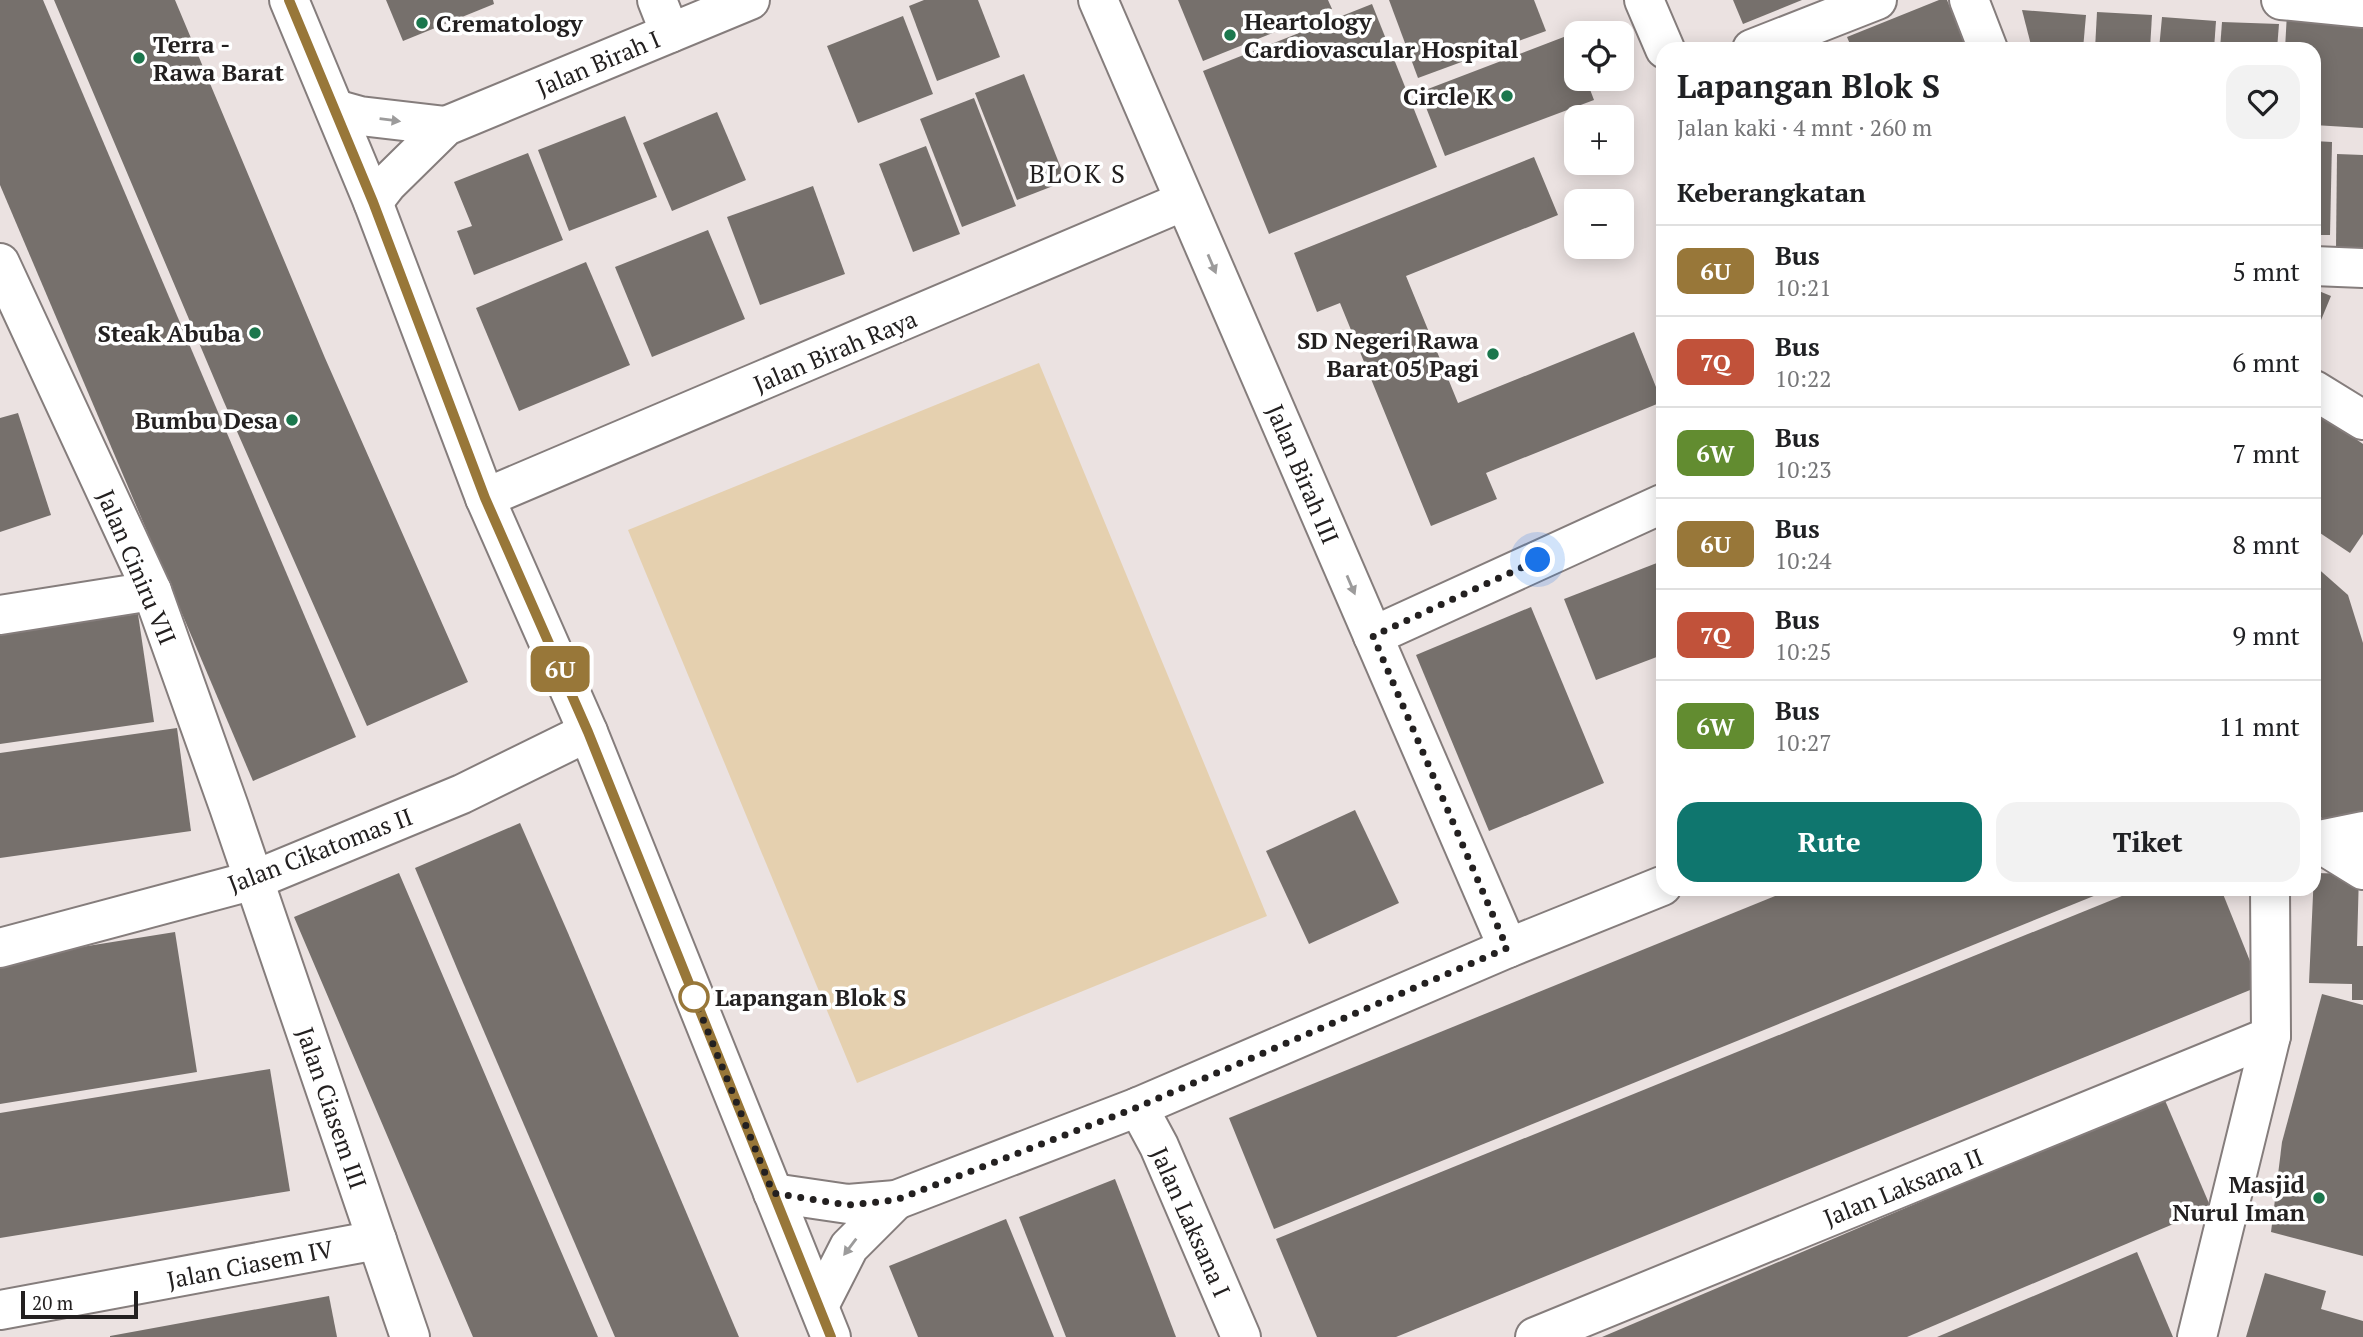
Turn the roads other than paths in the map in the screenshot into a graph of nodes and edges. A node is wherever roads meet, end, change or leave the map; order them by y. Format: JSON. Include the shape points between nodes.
{"nodes":[{"id":1,"x":289,"y":0,"type":"edge"},
{"id":2,"x":750,"y":0,"type":"edge"},
{"id":3,"x":1098,"y":0,"type":"edge"},
{"id":4,"x":1644,"y":0,"type":"edge"},
{"id":5,"x":1877,"y":0,"type":"edge"},
{"id":6,"x":1969,"y":0,"type":"edge"},
{"id":7,"x":2281,"y":0,"type":"edge"},
{"id":8,"x":2363,"y":8,"type":"edge"},
{"id":9,"x":664,"y":16,"type":"edge"},
{"id":10,"x":1662,"y":42,"type":"edge"},
{"id":11,"x":1770,"y":42,"type":"edge"},
{"id":12,"x":1985,"y":42,"type":"edge"},
{"id":13,"x":335,"y":109,"type":"junction"},
{"id":14,"x":446,"y":126,"type":"junction"},
{"id":15,"x":1185,"y":201,"type":"junction"},
{"id":16,"x":373,"y":202,"type":"junction"},
{"id":17,"x":0,"y":262,"type":"edge"},
{"id":18,"x":2321,"y":266,"type":"edge"},
{"id":19,"x":2363,"y":268,"type":"edge"},
{"id":20,"x":2321,"y":394,"type":"edge"},
{"id":21,"x":2363,"y":421,"type":"edge"},
{"id":22,"x":485,"y":498,"type":"junction"},
{"id":23,"x":1656,"y":506,"type":"edge"},
{"id":24,"x":152,"y":591,"type":"junction"},
{"id":25,"x":0,"y":615,"type":"edge"},
{"id":26,"x":1373,"y":636,"type":"junction"},
{"id":27,"x":588,"y":732,"type":"junction"},
{"id":28,"x":2363,"y":831,"type":"edge"},
{"id":29,"x":2321,"y":840,"type":"edge"},
{"id":30,"x":2321,"y":845,"type":"edge"},
{"id":31,"x":2363,"y":870,"type":"edge"},
{"id":32,"x":254,"y":880,"type":"junction"},
{"id":33,"x":1656,"y":888,"type":"edge"},
{"id":34,"x":2270,"y":896,"type":"edge"},
{"id":35,"x":0,"y":948,"type":"edge"},
{"id":36,"x":1507,"y":948,"type":"junction"},
{"id":37,"x":2272,"y":1036,"type":"junction"},
{"id":38,"x":1138,"y":1107,"type":"junction"},
{"id":39,"x":773,"y":1193,"type":"junction"},
{"id":40,"x":896,"y":1200,"type":"junction"},
{"id":41,"x":377,"y":1240,"type":"junction"},
{"id":42,"x":0,"y":1310,"type":"edge"},
{"id":43,"x":825,"y":1322,"type":"edge"},
{"id":44,"x":410,"y":1337,"type":"edge"},
{"id":45,"x":1241,"y":1337,"type":"edge"},
{"id":46,"x":1535,"y":1337,"type":"edge"},
{"id":47,"x":2197,"y":1337,"type":"edge"}],
"edges":[{"from":1,"to":13,"type":"street"},
{"from":2,"to":9,"type":"street","name":"Jalan Birah I"},
{"from":3,"to":15,"type":"street","name":"Jalan Birah III"},
{"from":4,"to":10,"type":"street"},
{"from":5,"to":11,"type":"street"},
{"from":6,"to":12,"type":"street"},
{"from":7,"to":8,"type":"street"},
{"from":9,"to":14,"type":"street","name":"Jalan Birah I"},
{"from":13,"to":14,"type":"street","name":"Jalan Birah I","one_way":true},
{"from":13,"to":16,"type":"street"},
{"from":14,"to":16,"type":"street","name":"Jalan Birah I"},
{"from":15,"to":22,"type":"street","name":"Jalan Birah Raya"},
{"from":15,"to":26,"type":"street","name":"Jalan Birah III","one_way":true},
{"from":16,"to":22,"type":"street"},
{"from":17,"to":24,"type":"street","name":"Jalan Ciniru VII"},
{"from":18,"to":19,"type":"street"},
{"from":20,"to":21,"type":"street"},
{"from":22,"to":27,"type":"street"},
{"from":23,"to":26,"type":"street"},
{"from":24,"to":25,"type":"street"},
{"from":24,"to":32,"type":"street","name":"Jalan Ciniru VII"},
{"from":26,"to":36,"type":"street","name":"Jalan Birah III"},
{"from":27,"to":32,"type":"street","name":"Jalan Cikatomas II","via":[[462,794]]},
{"from":27,"to":39,"type":"street"},
{"from":28,"to":29,"type":"street"},
{"from":30,"to":31,"type":"street"},
{"from":32,"to":35,"type":"street","name":"Jalan Cikatomas II"},
{"from":32,"to":41,"type":"street","name":"Jalan Ciasem III"},
{"from":33,"to":36,"type":"street"},
{"from":34,"to":37,"type":"street"},
{"from":36,"to":38,"type":"street"},
{"from":37,"to":46,"type":"street","name":"Jalan Laksana II"},
{"from":37,"to":47,"type":"street"},
{"from":38,"to":40,"type":"street"},
{"from":38,"to":45,"type":"street","name":"Jalan Laksana I"},
{"from":39,"to":40,"type":"street","via":[[848,1205]]},
{"from":39,"to":43,"type":"street"},
{"from":40,"to":43,"type":"street","one_way":true,"via":[[849,1247]]},
{"from":41,"to":42,"type":"street","name":"Jalan Ciasem IV"},
{"from":41,"to":44,"type":"street","name":"Jalan Ciasem III"}]}
